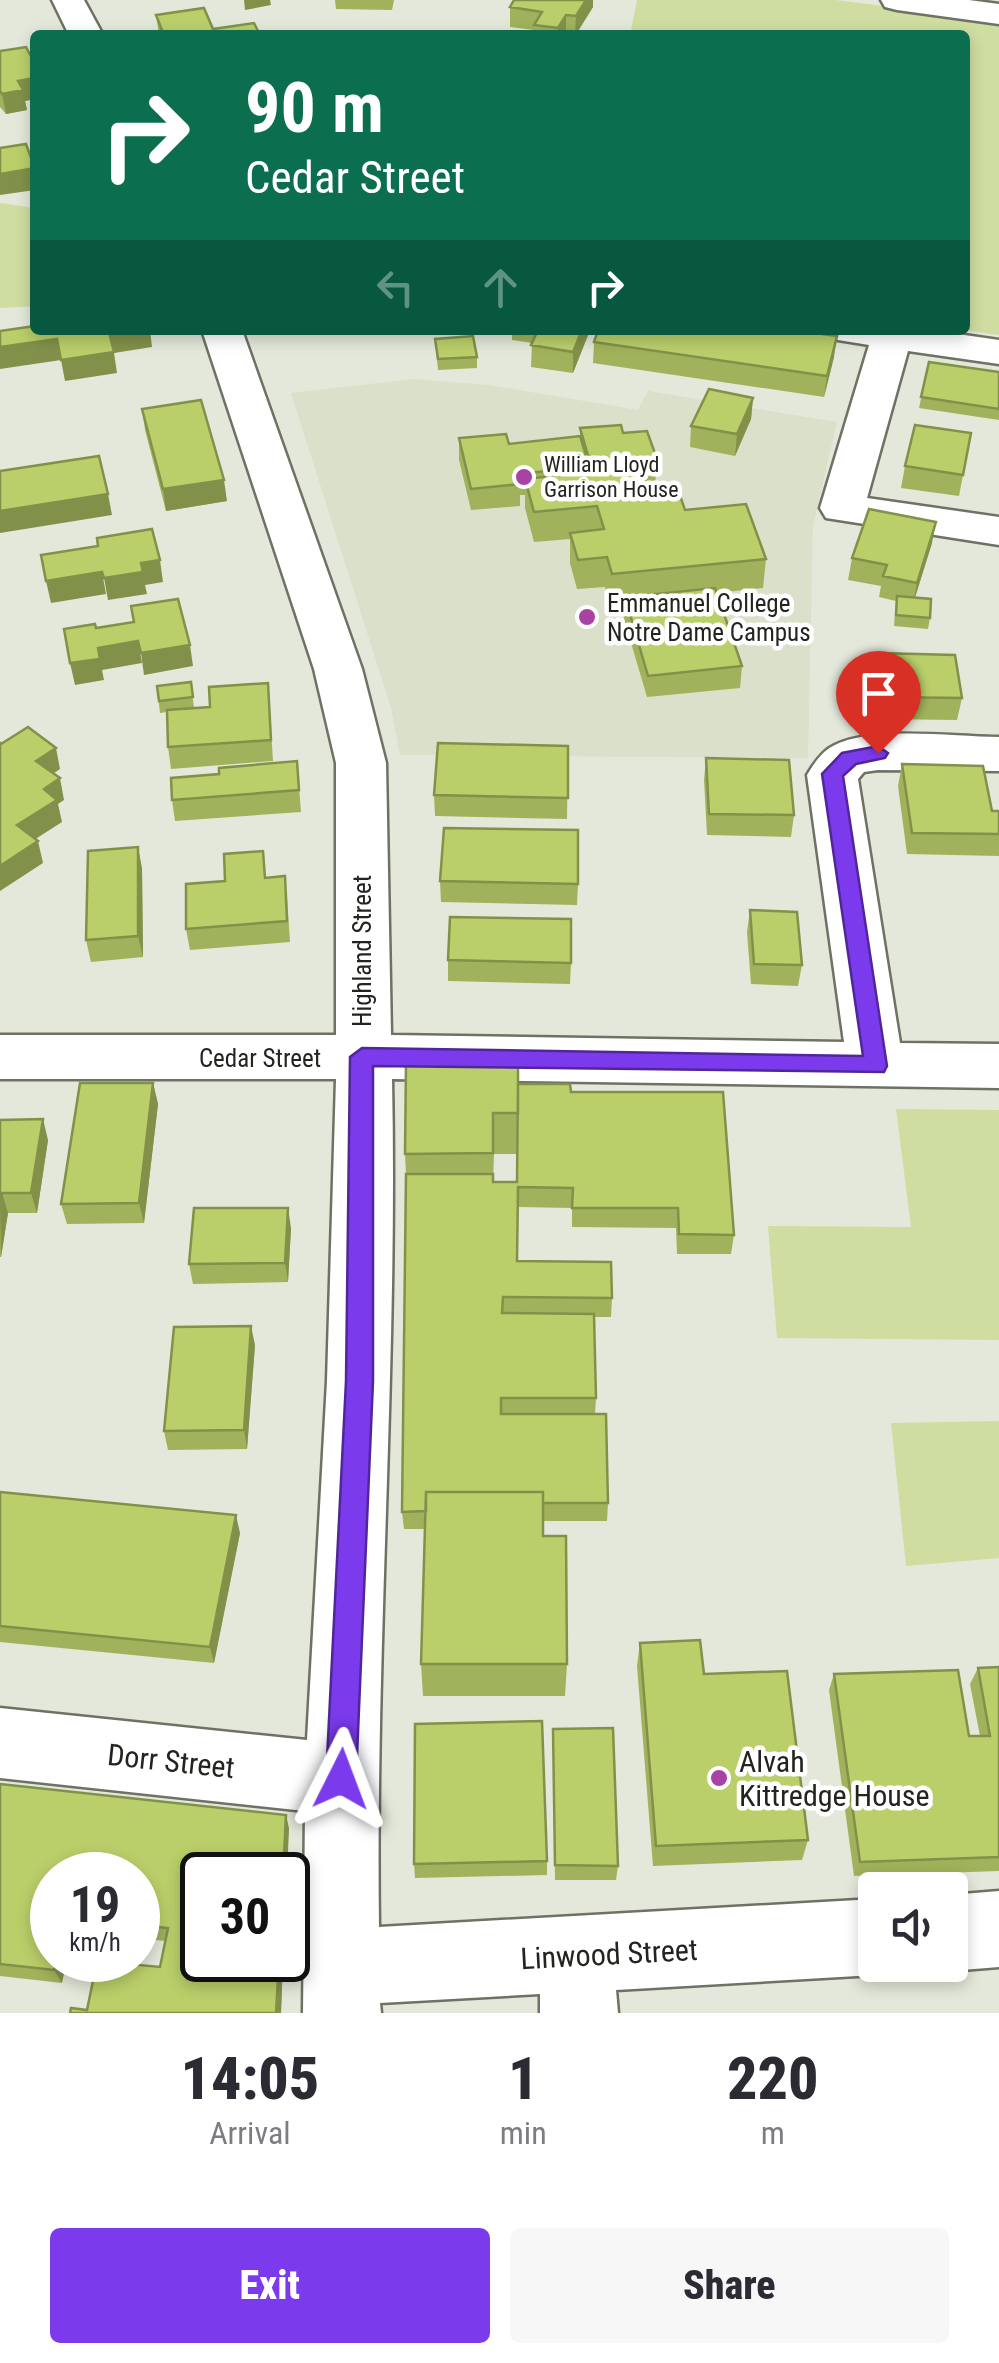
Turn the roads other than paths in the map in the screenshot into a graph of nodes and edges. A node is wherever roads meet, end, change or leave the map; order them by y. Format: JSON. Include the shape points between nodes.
{"nodes":[{"id":1,"x":68,"y":0,"type":"edge"},
{"id":2,"x":898,"y":0,"type":"edge"},
{"id":3,"x":999,"y":14,"type":"edge"},
{"id":4,"x":83,"y":30,"type":"edge"},
{"id":5,"x":224,"y":335,"type":"edge"},
{"id":6,"x":884,"y":335,"type":"edge"},
{"id":7,"x":892,"y":336,"type":"junction"},
{"id":8,"x":999,"y":352,"type":"edge"},
{"id":9,"x":999,"y":531,"type":"edge"},
{"id":10,"x":999,"y":754,"type":"edge"},
{"id":11,"x":362,"y":1057,"type":"junction"},
{"id":12,"x":0,"y":1058,"type":"edge"},
{"id":13,"x":876,"y":1066,"type":"junction"},
{"id":14,"x":999,"y":1066,"type":"edge"},
{"id":15,"x":0,"y":1744,"type":"edge"},
{"id":16,"x":341,"y":1779,"type":"junction"},
{"id":17,"x":999,"y":1930,"type":"edge"},
{"id":18,"x":968,"y":1931,"type":"edge"},
{"id":19,"x":858,"y":1941,"type":"edge"},
{"id":20,"x":577,"y":1985,"type":"edge"},
{"id":21,"x":343,"y":1990,"type":"edge"}],
"edges":[{"from":1,"to":4,"type":"street"},
{"from":2,"to":3,"type":"street"},
{"from":5,"to":11,"type":"street","name":"Highland Street","via":[[362,763]]},
{"from":6,"to":7,"type":"street"},
{"from":7,"to":8,"type":"street"},
{"from":7,"to":9,"type":"street","via":[[842,508]]},
{"from":10,"to":13,"type":"street","via":[[878,753],[850,758],[832,774]]},
{"from":11,"to":12,"type":"street","name":"Cedar Street"},
{"from":11,"to":13,"type":"street","name":"Cedar Street"},
{"from":11,"to":16,"type":"street","name":"Highland Street","via":[[360,1381]]},
{"from":13,"to":14,"type":"street","name":"Cedar Street"},
{"from":15,"to":16,"type":"street","name":"Dorr Street"},
{"from":16,"to":21,"type":"street","name":"Highland Street"},
{"from":17,"to":18,"type":"street"},
{"from":19,"to":20,"type":"street","name":"Linwood Street"},
{"from":20,"to":21,"type":"street","name":"Linwood Street"}]}
